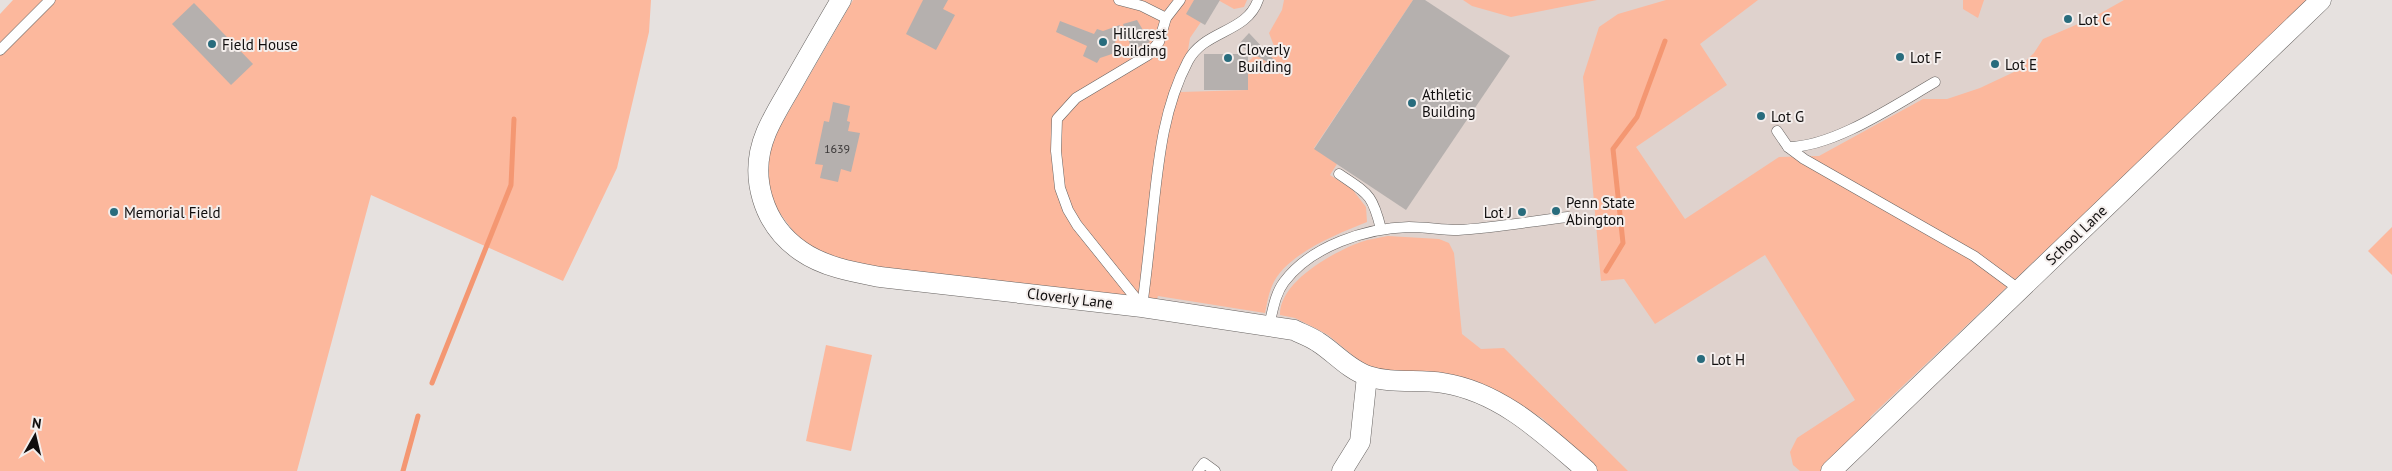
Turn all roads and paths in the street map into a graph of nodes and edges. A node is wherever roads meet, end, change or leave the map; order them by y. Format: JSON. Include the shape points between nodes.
{"nodes":[{"id":1,"x":50,"y":0,"type":"edge"},
{"id":2,"x":841,"y":0,"type":"edge"},
{"id":3,"x":1119,"y":0,"type":"edge"},
{"id":4,"x":1180,"y":0,"type":"edge"},
{"id":5,"x":1258,"y":0,"type":"edge"},
{"id":6,"x":2321,"y":0,"type":"edge"},
{"id":7,"x":1166,"y":18,"type":"junction"},
{"id":8,"x":0,"y":50,"type":"edge"},
{"id":9,"x":1935,"y":82,"type":"dead end"},
{"id":10,"x":1777,"y":131,"type":"dead end"},
{"id":11,"x":1788,"y":147,"type":"junction"},
{"id":12,"x":1338,"y":174,"type":"dead end"},
{"id":13,"x":1568,"y":217,"type":"dead end"},
{"id":14,"x":1381,"y":229,"type":"junction"},
{"id":15,"x":2020,"y":290,"type":"junction"},
{"id":16,"x":1142,"y":307,"type":"junction"},
{"id":17,"x":1269,"y":325,"type":"junction"},
{"id":18,"x":1367,"y":376,"type":"junction"},
{"id":19,"x":1198,"y":471,"type":"edge"},
{"id":20,"x":1215,"y":471,"type":"edge"},
{"id":21,"x":1342,"y":471,"type":"edge"},
{"id":22,"x":1586,"y":471,"type":"edge"},
{"id":23,"x":1832,"y":471,"type":"edge"}],
"edges":[{"from":1,"to":8,"type":"lane"},
{"from":2,"to":16,"type":"street","name":"Cloverly Lane","via":[[773,120],[760,155],[760,195],[780,234],[801,252],[850,272]]},
{"from":3,"to":7,"type":"lane","via":[[1142,6]]},
{"from":4,"to":7,"type":"lane"},
{"from":5,"to":16,"type":"lane","via":[[1244,22],[1205,41],[1196,49],[1167,114]]},
{"from":6,"to":15,"type":"street","name":"School Lane"},
{"from":7,"to":16,"type":"lane","via":[[1159,42],[1148,56],[1076,98],[1057,119],[1055,133],[1060,188],[1068,210],[1076,225]]},
{"from":9,"to":11,"type":"lane","via":[[1838,135],[1806,147]]},
{"from":10,"to":11,"type":"lane"},
{"from":11,"to":15,"type":"lane","via":[[1804,160],[1974,256]]},
{"from":12,"to":14,"type":"lane","via":[[1368,194],[1375,204]]},
{"from":13,"to":14,"type":"lane","via":[[1458,230]]},
{"from":14,"to":17,"type":"lane","via":[[1353,235],[1295,269],[1276,296]]},
{"from":15,"to":23,"type":"street","name":"School Lane"},
{"from":16,"to":17,"type":"street","name":"Cloverly Lane"},
{"from":17,"to":18,"type":"street","name":"Cloverly Lane","via":[[1294,330],[1317,341]]},
{"from":18,"to":21,"type":"street","via":[[1360,442]]},
{"from":18,"to":22,"type":"street","name":"Cloverly Lane","via":[[1390,381],[1444,383],[1497,401],[1529,421]]},
{"from":19,"to":20,"type":"lane","via":[[1204,463]]}]}
